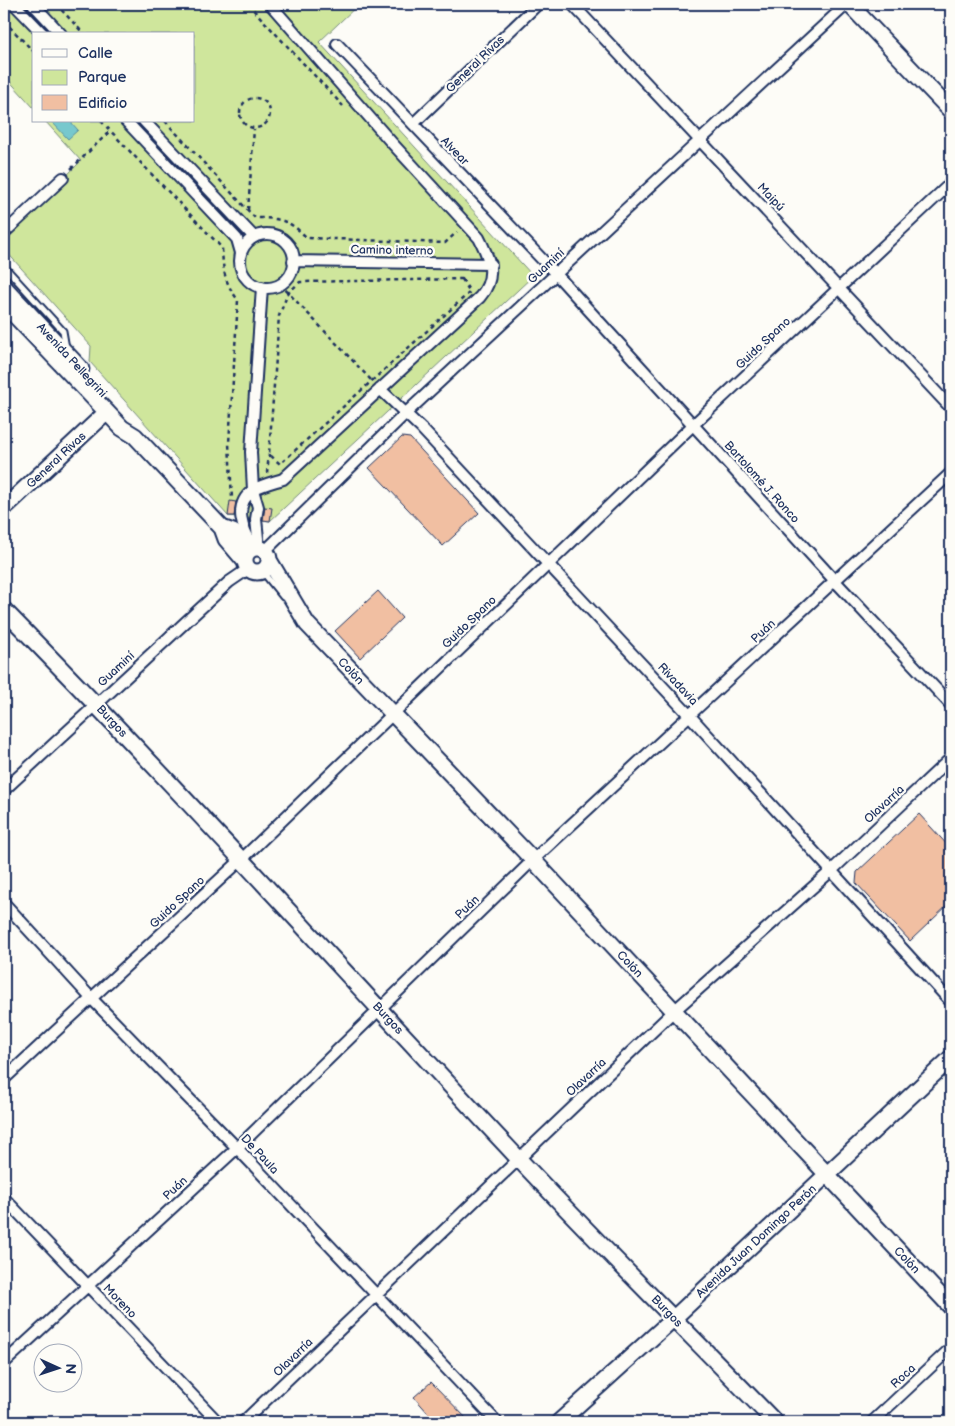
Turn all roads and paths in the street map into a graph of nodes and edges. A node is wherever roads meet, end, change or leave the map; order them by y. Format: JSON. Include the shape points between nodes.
{"nodes":[{"id":1,"x":14,"y":4,"type":"edge"},
{"id":2,"x":33,"y":4,"type":"edge"},
{"id":3,"x":248,"y":4,"type":"edge"},
{"id":4,"x":270,"y":4,"type":"edge"},
{"id":5,"x":538,"y":4,"type":"edge"},
{"id":6,"x":572,"y":4,"type":"edge"},
{"id":7,"x":848,"y":4,"type":"edge"},
{"id":8,"x":58,"y":5,"type":"edge"},
{"id":9,"x":4,"y":21,"type":"edge"},
{"id":10,"x":41,"y":32,"type":"edge"},
{"id":11,"x":59,"y":32,"type":"edge"},
{"id":12,"x":82,"y":32,"type":"edge"},
{"id":13,"x":337,"y":44,"type":"dead end"},
{"id":14,"x":32,"y":50,"type":"edge"},
{"id":15,"x":951,"y":111,"type":"edge"},
{"id":16,"x":349,"y":114,"type":"dead end"},
{"id":17,"x":102,"y":122,"type":"edge"},
{"id":18,"x":127,"y":122,"type":"edge"},
{"id":19,"x":145,"y":122,"type":"edge"},
{"id":20,"x":166,"y":122,"type":"edge"},
{"id":21,"x":413,"y":124,"type":"junction"},
{"id":22,"x":254,"y":129,"type":"junction"},
{"id":23,"x":110,"y":131,"type":"junction"},
{"id":24,"x":701,"y":140,"type":"junction"},
{"id":25,"x":63,"y":178,"type":"joint"},
{"id":26,"x":951,"y":183,"type":"edge"},
{"id":27,"x":248,"y":210,"type":"junction"},
{"id":28,"x":458,"y":231,"type":"dead end"},
{"id":29,"x":4,"y":233,"type":"edge"},
{"id":30,"x":254,"y":237,"type":"junction"},
{"id":31,"x":241,"y":253,"type":"junction"},
{"id":32,"x":293,"y":261,"type":"junction"},
{"id":33,"x":491,"y":264,"type":"junction"},
{"id":34,"x":4,"y":266,"type":"edge"},
{"id":35,"x":556,"y":274,"type":"junction"},
{"id":36,"x":280,"y":284,"type":"junction"},
{"id":37,"x":4,"y":287,"type":"edge"},
{"id":38,"x":262,"y":287,"type":"junction"},
{"id":39,"x":839,"y":289,"type":"junction"},
{"id":40,"x":288,"y":293,"type":"junction"},
{"id":41,"x":4,"y":304,"type":"edge"},
{"id":42,"x":66,"y":353,"type":"junction"},
{"id":43,"x":372,"y":381,"type":"junction"},
{"id":44,"x":380,"y":390,"type":"junction"},
{"id":45,"x":951,"y":408,"type":"edge"},
{"id":46,"x":107,"y":412,"type":"junction"},
{"id":47,"x":405,"y":414,"type":"junction"},
{"id":48,"x":693,"y":425,"type":"junction"},
{"id":49,"x":135,"y":436,"type":"junction"},
{"id":50,"x":951,"y":474,"type":"edge"},
{"id":51,"x":253,"y":490,"type":"junction"},
{"id":52,"x":232,"y":500,"type":"dead end"},
{"id":53,"x":4,"y":508,"type":"edge"},
{"id":54,"x":256,"y":557,"type":"junction"},
{"id":55,"x":548,"y":564,"type":"junction"},
{"id":56,"x":835,"y":581,"type":"junction"},
{"id":57,"x":4,"y":610,"type":"edge"},
{"id":58,"x":96,"y":704,"type":"junction"},
{"id":59,"x":951,"y":705,"type":"edge"},
{"id":60,"x":392,"y":714,"type":"junction"},
{"id":61,"x":691,"y":716,"type":"junction"},
{"id":62,"x":951,"y":758,"type":"edge"},
{"id":63,"x":4,"y":790,"type":"edge"},
{"id":64,"x":242,"y":859,"type":"junction"},
{"id":65,"x":533,"y":860,"type":"junction"},
{"id":66,"x":831,"y":871,"type":"junction"},
{"id":67,"x":4,"y":903,"type":"edge"},
{"id":68,"x":91,"y":998,"type":"junction"},
{"id":69,"x":951,"y":1002,"type":"edge"},
{"id":70,"x":380,"y":1009,"type":"junction"},
{"id":71,"x":674,"y":1011,"type":"junction"},
{"id":72,"x":951,"y":1058,"type":"edge"},
{"id":73,"x":4,"y":1078,"type":"edge"},
{"id":74,"x":237,"y":1148,"type":"junction"},
{"id":75,"x":518,"y":1158,"type":"junction"},
{"id":76,"x":828,"y":1174,"type":"junction"},
{"id":77,"x":4,"y":1198,"type":"edge"},
{"id":78,"x":87,"y":1286,"type":"junction"},
{"id":79,"x":376,"y":1295,"type":"junction"},
{"id":80,"x":951,"y":1307,"type":"edge"},
{"id":81,"x":674,"y":1318,"type":"junction"},
{"id":82,"x":951,"y":1348,"type":"edge"},
{"id":83,"x":4,"y":1363,"type":"edge"},
{"id":84,"x":218,"y":1422,"type":"edge"},
{"id":85,"x":243,"y":1422,"type":"edge"},
{"id":86,"x":496,"y":1422,"type":"edge"},
{"id":87,"x":559,"y":1422,"type":"edge"},
{"id":88,"x":775,"y":1422,"type":"edge"},
{"id":89,"x":872,"y":1422,"type":"edge"}],
"edges":[{"from":1,"to":10,"type":"street"},
{"from":2,"to":11,"type":"street"},
{"from":3,"to":16,"type":"path"},
{"from":4,"to":33,"type":"street","via":[[479,238]]},
{"from":5,"to":21,"type":"street","name":"General Rivas"},
{"from":6,"to":24,"type":"street","name":"Maipú"},
{"from":7,"to":15,"type":"main road"},
{"from":7,"to":24,"type":"street","name":"Guaminí"},
{"from":8,"to":12,"type":"path"},
{"from":9,"to":14,"type":"path"},
{"from":13,"to":21,"type":"street","name":"Alvear"},
{"from":17,"to":23,"type":"path"},
{"from":18,"to":31,"type":"street","via":[[237,239]]},
{"from":19,"to":30,"type":"street"},
{"from":20,"to":27,"type":"path"},
{"from":21,"to":35,"type":"street","name":"Alvear"},
{"from":22,"to":22,"type":"path","via":[[243,124],[239,112],[245,102],[258,98],[267,104],[270,113],[267,123]]},
{"from":22,"to":27,"type":"path"},
{"from":23,"to":25,"type":"path"},
{"from":23,"to":52,"type":"path","via":[[222,248],[228,288],[238,300],[229,443]]},
{"from":24,"to":35,"type":"street","name":"Guaminí"},
{"from":24,"to":39,"type":"street","name":"Maipú"},
{"from":25,"to":29,"type":"street"},
{"from":26,"to":39,"type":"street","name":"Guido Spano"},
{"from":27,"to":28,"type":"path","via":[[255,218],[278,218],[295,226],[307,238],[445,243]]},
{"from":30,"to":31,"type":"street"},
{"from":30,"to":32,"type":"street","via":[[270,234],[284,240]]},
{"from":31,"to":38,"type":"street","via":[[240,262],[246,278]]},
{"from":32,"to":33,"type":"street","name":"Camino interno"},
{"from":32,"to":36,"type":"street","via":[[290,274]]},
{"from":33,"to":44,"type":"street","via":[[487,289]]},
{"from":34,"to":42,"type":"lane","via":[[63,331]]},
{"from":35,"to":47,"type":"street","name":"Guaminí"},
{"from":35,"to":48,"type":"street","name":"Bartolomé J. Ronco"},
{"from":36,"to":38,"type":"street"},
{"from":36,"to":40,"type":"path"},
{"from":37,"to":42,"type":"main road","name":"Avenida Pellegrini"},
{"from":38,"to":51,"type":"street","via":[[250,452]]},
{"from":39,"to":45,"type":"street","name":"Maipú"},
{"from":39,"to":48,"type":"street","name":"Guido Spano"},
{"from":40,"to":43,"type":"path"},
{"from":40,"to":43,"type":"path","via":[[279,316],[269,454],[280,464]]},
{"from":40,"to":43,"type":"path","via":[[300,282],[462,279],[470,292]]},
{"from":41,"to":46,"type":"main road","name":"Avenida Pellegrini"},
{"from":42,"to":49,"type":"main road","name":"Avenida Pellegrini","via":[[128,421]]},
{"from":43,"to":44,"type":"path"},
{"from":44,"to":47,"type":"street","name":"Rivadavia"},
{"from":44,"to":51,"type":"street","via":[[283,479]]},
{"from":46,"to":49,"type":"main road","name":"Avenida Pellegrini"},
{"from":46,"to":53,"type":"main road","name":"General Rivas"},
{"from":47,"to":54,"type":"street","name":"Guaminí"},
{"from":47,"to":55,"type":"street","name":"Rivadavia"},
{"from":48,"to":55,"type":"street","name":"Guido Spano"},
{"from":48,"to":56,"type":"street","name":"Bartolomé J. Ronco"},
{"from":49,"to":54,"type":"main road","name":"Avenida Pellegrini","via":[[222,528],[233,532]]},
{"from":50,"to":56,"type":"street","name":"Puán"},
{"from":51,"to":54,"type":"street","via":[[258,507]]},
{"from":51,"to":54,"type":"street","via":[[243,503],[241,517]]},
{"from":54,"to":58,"type":"street","name":"Guaminí"},
{"from":54,"to":60,"type":"main road","name":"Colón","via":[[307,624]]},
{"from":55,"to":60,"type":"street","name":"Guido Spano"},
{"from":55,"to":61,"type":"street","name":"Rivadavia"},
{"from":56,"to":59,"type":"street","name":"Bartolomé J. Ronco"},
{"from":56,"to":61,"type":"street","name":"Puán"},
{"from":57,"to":58,"type":"main road","name":"Burgos"},
{"from":58,"to":63,"type":"street","name":"Guaminí"},
{"from":58,"to":64,"type":"main road","name":"Burgos"},
{"from":60,"to":64,"type":"street","name":"Guido Spano"},
{"from":60,"to":65,"type":"main road","name":"Colón"},
{"from":61,"to":65,"type":"street","name":"Puán"},
{"from":61,"to":66,"type":"street","name":"Rivadavia"},
{"from":62,"to":66,"type":"street","name":"Olavarría"},
{"from":64,"to":68,"type":"street","name":"Guido Spano"},
{"from":64,"to":70,"type":"main road","name":"Burgos"},
{"from":65,"to":70,"type":"street","name":"Puán"},
{"from":65,"to":71,"type":"main road","name":"Colón"},
{"from":66,"to":69,"type":"street","name":"Rivadavia"},
{"from":66,"to":71,"type":"street","name":"Olavarría"},
{"from":67,"to":68,"type":"street","name":"De Paula"},
{"from":68,"to":73,"type":"street","name":"Guido Spano"},
{"from":68,"to":74,"type":"street","name":"De Paula"},
{"from":70,"to":74,"type":"street","name":"Puán"},
{"from":70,"to":75,"type":"main road","name":"Burgos"},
{"from":71,"to":75,"type":"street","name":"Olavarría"},
{"from":71,"to":76,"type":"main road","name":"Colón"},
{"from":72,"to":76,"type":"main road","name":"Avenida Juan Domingo Perón"},
{"from":74,"to":78,"type":"street","name":"Puán"},
{"from":74,"to":79,"type":"street","name":"De Paula"},
{"from":75,"to":79,"type":"street","name":"Olavarría"},
{"from":75,"to":81,"type":"main road","name":"Burgos"},
{"from":76,"to":80,"type":"main road","name":"Colón"},
{"from":76,"to":81,"type":"main road","name":"Avenida Juan Domingo Perón"},
{"from":77,"to":78,"type":"street","name":"Moreno"},
{"from":78,"to":83,"type":"street","name":"Puán"},
{"from":78,"to":84,"type":"street","name":"Moreno"},
{"from":79,"to":85,"type":"street","name":"Olavarría"},
{"from":79,"to":86,"type":"street","name":"De Paula"},
{"from":81,"to":87,"type":"main road","name":"Avenida Juan Domingo Perón"},
{"from":81,"to":88,"type":"main road","name":"Burgos"},
{"from":82,"to":89,"type":"street","name":"Roca"}]}
